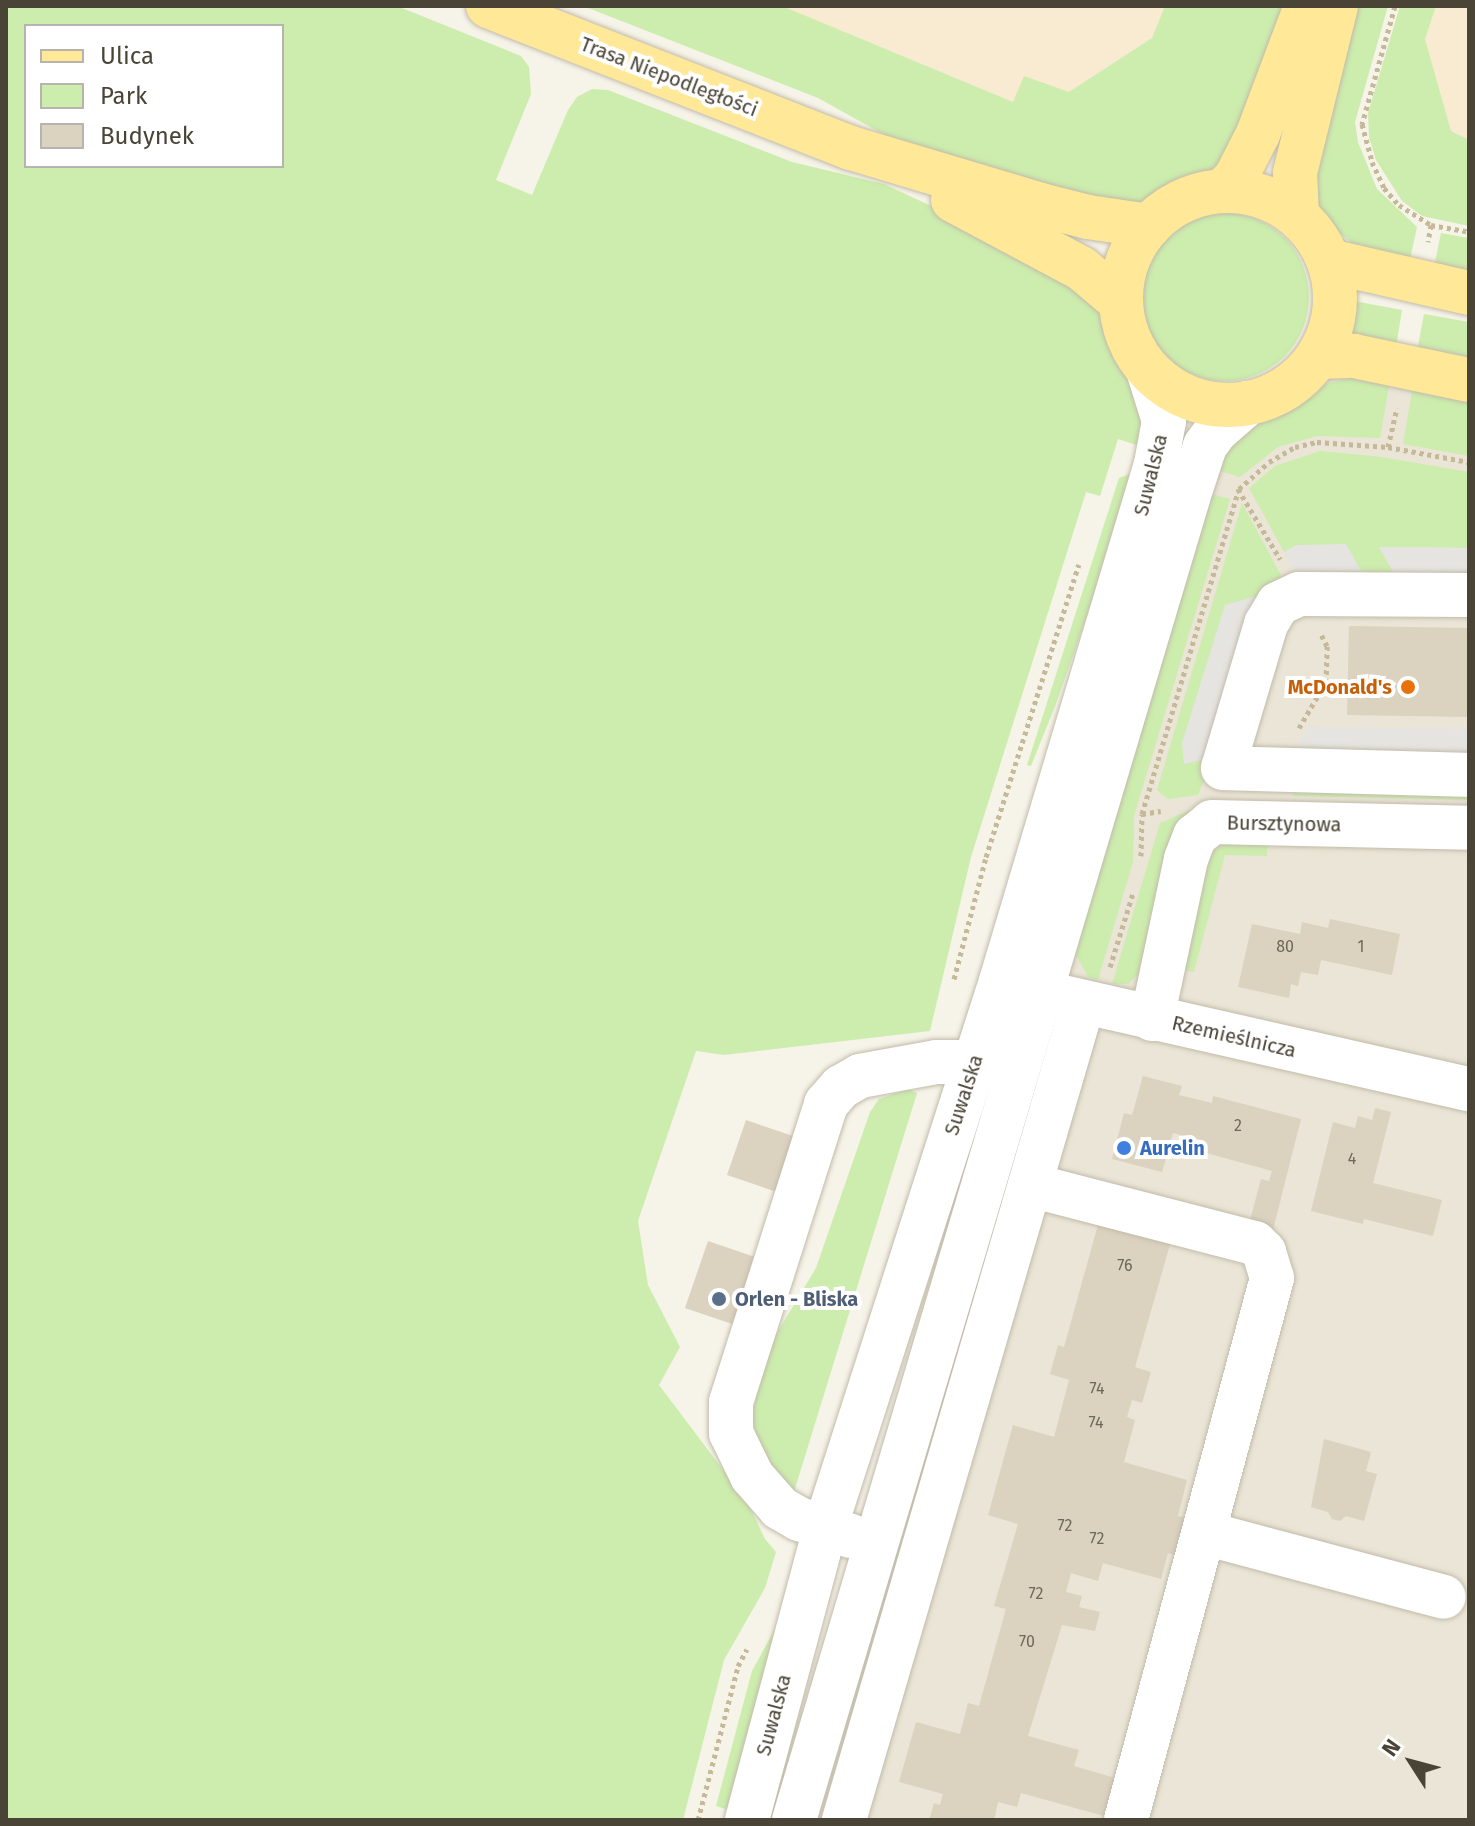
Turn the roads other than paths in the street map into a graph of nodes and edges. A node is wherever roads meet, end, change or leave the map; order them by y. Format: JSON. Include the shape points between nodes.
{"nodes":[{"id":1,"x":488,"y":6,"type":"edge"},
{"id":2,"x":1306,"y":6,"type":"edge"},
{"id":3,"x":1336,"y":6,"type":"edge"},
{"id":4,"x":851,"y":148,"type":"junction"},
{"id":5,"x":1223,"y":191,"type":"junction"},
{"id":6,"x":1297,"y":215,"type":"junction"},
{"id":7,"x":1149,"y":226,"type":"junction"},
{"id":8,"x":1329,"y":261,"type":"junction"},
{"id":9,"x":1469,"y":293,"type":"edge"},
{"id":10,"x":1121,"y":302,"type":"junction"},
{"id":11,"x":1318,"y":357,"type":"junction"},
{"id":12,"x":1148,"y":370,"type":"junction"},
{"id":13,"x":1469,"y":380,"type":"edge"},
{"id":14,"x":1248,"y":403,"type":"junction"},
{"id":15,"x":1469,"y":595,"type":"edge"},
{"id":16,"x":1469,"y":615,"type":"edge"},
{"id":17,"x":1266,"y":624,"type":"junction"},
{"id":18,"x":1223,"y":768,"type":"junction"},
{"id":19,"x":1469,"y":775,"type":"edge"},
{"id":20,"x":1212,"y":822,"type":"junction"},
{"id":21,"x":1469,"y":828,"type":"edge"},
{"id":22,"x":1020,"y":986,"type":"junction"},
{"id":23,"x":1083,"y":1003,"type":"junction"},
{"id":24,"x":1152,"y":1019,"type":"junction"},
{"id":25,"x":995,"y":1068,"type":"junction"},
{"id":26,"x":1469,"y":1089,"type":"edge"},
{"id":27,"x":1030,"y":1185,"type":"junction"},
{"id":28,"x":825,"y":1528,"type":"junction"},
{"id":29,"x":1204,"y":1533,"type":"junction"},
{"id":30,"x":877,"y":1543,"type":"junction"},
{"id":31,"x":1444,"y":1597,"type":"dead end"},
{"id":32,"x":819,"y":1730,"type":"junction"},
{"id":33,"x":867,"y":1744,"type":"junction"},
{"id":34,"x":747,"y":1820,"type":"edge"},
{"id":35,"x":794,"y":1820,"type":"edge"},
{"id":36,"x":844,"y":1820,"type":"edge"},
{"id":37,"x":1126,"y":1820,"type":"edge"}],
"edges":[{"from":1,"to":4,"type":"main road","name":"Trasa Niepodległości"},
{"from":2,"to":5,"type":"main road","via":[[1252,147]]},
{"from":3,"to":6,"type":"main road","via":[[1295,173]]},
{"from":4,"to":7,"type":"main road","name":"Trasa Niepodległości","via":[[1041,205]]},
{"from":4,"to":10,"type":"main road","name":"Trasa Niepodległości","via":[[1082,269]]},
{"from":5,"to":6,"type":"main road","via":[[1274,201]]},
{"from":5,"to":7,"type":"main road","via":[[1182,201]]},
{"from":6,"to":8,"type":"main road"},
{"from":7,"to":10,"type":"main road","via":[[1127,261]]},
{"from":8,"to":9,"type":"main road"},
{"from":8,"to":11,"type":"main road","via":[[1335,311]]},
{"from":10,"to":12,"type":"main road","via":[[1124,327]]},
{"from":11,"to":13,"type":"main road","via":[[1354,356]]},
{"from":11,"to":14,"type":"main road","via":[[1275,394]]},
{"from":12,"to":14,"type":"main road","via":[[1194,400]]},
{"from":12,"to":22,"type":"street","name":"Suwalska","via":[[1164,421],[1161,444]]},
{"from":14,"to":22,"type":"street","name":"Suwalska","via":[[1205,446]]},
{"from":15,"to":17,"type":"street","via":[[1299,594],[1278,604]]},
{"from":16,"to":17,"type":"street","via":[[1309,612]]},
{"from":17,"to":18,"type":"street"},
{"from":18,"to":19,"type":"street"},
{"from":18,"to":20,"type":"street"},
{"from":20,"to":21,"type":"street","name":"Bursztynowa"},
{"from":20,"to":24,"type":"street","name":"Bursztynowa","via":[[1195,836],[1186,859]]},
{"from":22,"to":23,"type":"street","name":"Rzemieślnicza"},
{"from":22,"to":25,"type":"street","name":"Suwalska"},
{"from":23,"to":24,"type":"street","name":"Rzemieślnicza"},
{"from":23,"to":27,"type":"street"},
{"from":24,"to":26,"type":"street","name":"Rzemieślnicza"},
{"from":25,"to":28,"type":"street","name":"Suwalska"},
{"from":25,"to":28,"type":"street","via":[[936,1062],[860,1076],[826,1104],[731,1402],[731,1433],[752,1476],[780,1508]]},
{"from":25,"to":30,"type":"street","name":"Suwalska"},
{"from":27,"to":29,"type":"street","via":[[1243,1239],[1264,1252],[1272,1278]]},
{"from":27,"to":33,"type":"street"},
{"from":28,"to":30,"type":"street"},
{"from":28,"to":34,"type":"street","name":"Suwalska"},
{"from":29,"to":31,"type":"street"},
{"from":29,"to":37,"type":"street"},
{"from":30,"to":32,"type":"street","name":"Suwalska"},
{"from":32,"to":33,"type":"street"},
{"from":32,"to":35,"type":"street","name":"Suwalska"},
{"from":33,"to":36,"type":"street"}]}
